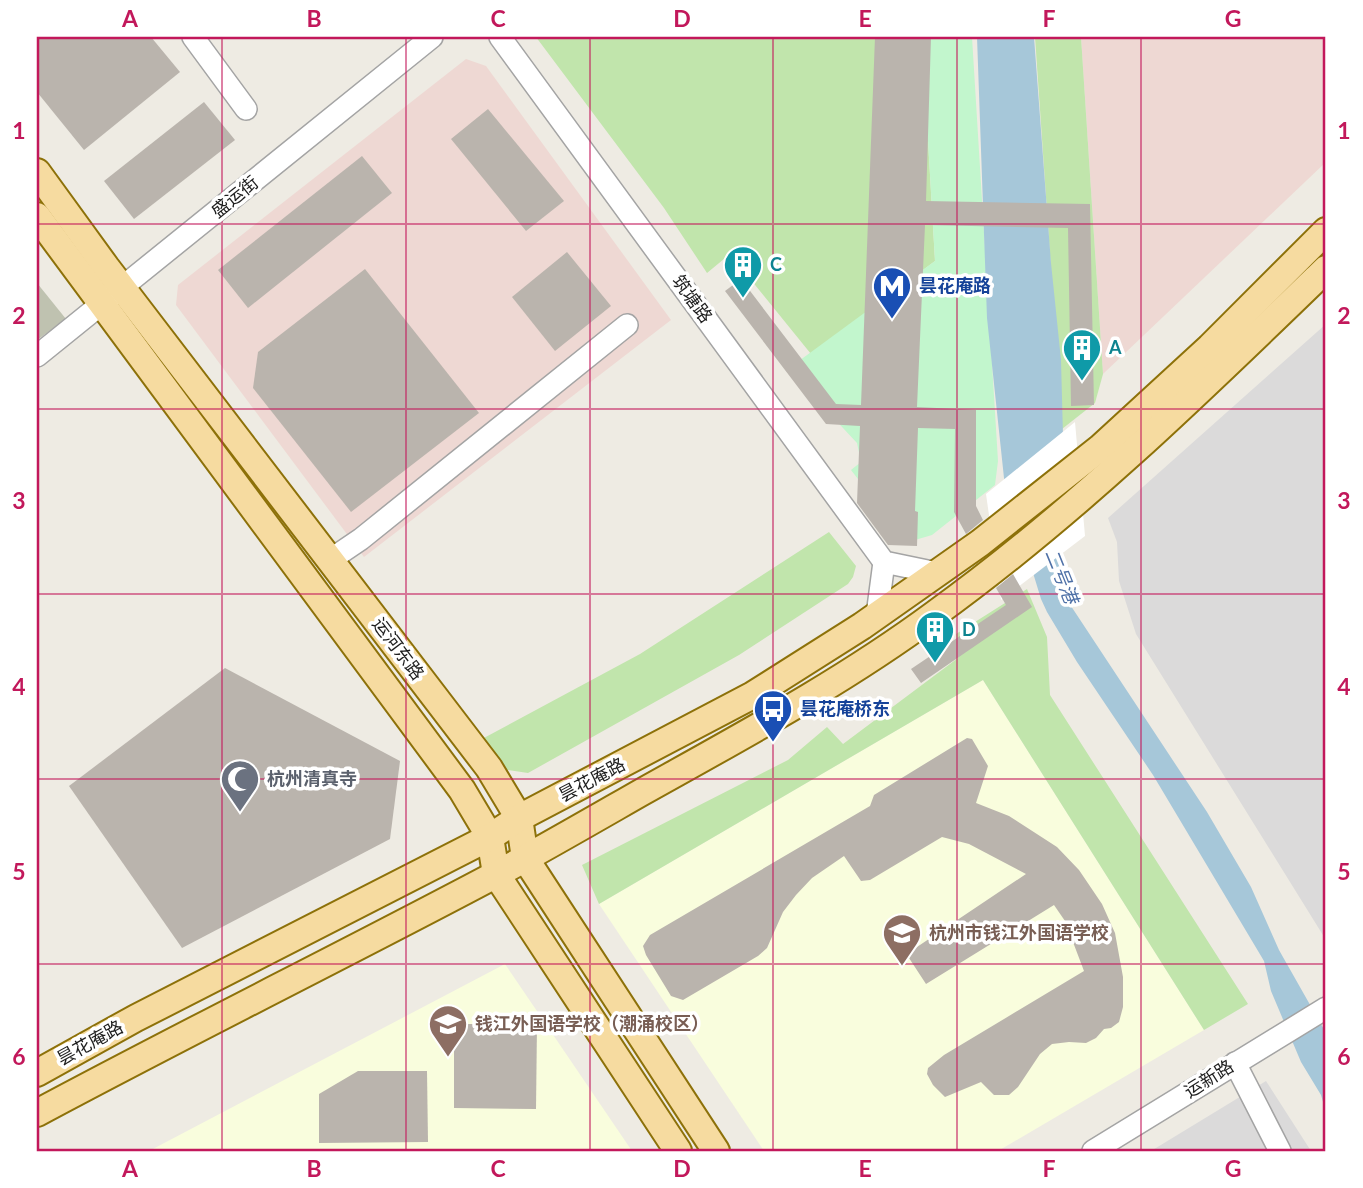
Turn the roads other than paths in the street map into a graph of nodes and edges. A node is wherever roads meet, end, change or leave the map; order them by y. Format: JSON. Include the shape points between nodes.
{"nodes":[{"id":1,"x":192,"y":37,"type":"edge"},
{"id":2,"x":432,"y":37,"type":"edge"},
{"id":3,"x":500,"y":37,"type":"edge"},
{"id":4,"x":246,"y":109,"type":"dead end"},
{"id":5,"x":37,"y":172,"type":"edge"},
{"id":6,"x":37,"y":216,"type":"edge"},
{"id":7,"x":1326,"y":231,"type":"edge"},
{"id":8,"x":1326,"y":269,"type":"edge"},
{"id":9,"x":112,"y":295,"type":"junction"},
{"id":10,"x":627,"y":325,"type":"dead end"},
{"id":11,"x":37,"y":356,"type":"edge"},
{"id":12,"x":1108,"y":457,"type":"junction"},
{"id":13,"x":330,"y":560,"type":"junction"},
{"id":14,"x":884,"y":562,"type":"junction"},
{"id":15,"x":937,"y":573,"type":"junction"},
{"id":16,"x":877,"y":615,"type":"junction"},
{"id":17,"x":519,"y":818,"type":"junction"},
{"id":18,"x":490,"y":837,"type":"junction"},
{"id":19,"x":525,"y":858,"type":"junction"},
{"id":20,"x":496,"y":874,"type":"junction"},
{"id":21,"x":1326,"y":1008,"type":"edge"},
{"id":22,"x":1235,"y":1063,"type":"junction"},
{"id":23,"x":37,"y":1073,"type":"edge"},
{"id":24,"x":37,"y":1112,"type":"edge"},
{"id":25,"x":678,"y":1151,"type":"edge"},
{"id":26,"x":716,"y":1151,"type":"edge"},
{"id":27,"x":1093,"y":1151,"type":"edge"},
{"id":28,"x":1280,"y":1151,"type":"edge"}],
"edges":[{"from":1,"to":4,"type":"street"},
{"from":2,"to":9,"type":"street","name":"盛运街"},
{"from":3,"to":14,"type":"street","name":"筑塘路"},
{"from":5,"to":9,"type":"main road","name":"运河东路"},
{"from":6,"to":9,"type":"main road","name":"运河东路"},
{"from":7,"to":12,"type":"main road","name":"昙花庵路"},
{"from":8,"to":12,"type":"main road","name":"昙花庵路","via":[[1205,387]]},
{"from":9,"to":11,"type":"street","name":"盛运街"},
{"from":9,"to":13,"type":"main road","name":"运河东路"},
{"from":9,"to":18,"type":"main road","name":"运河东路","via":[[462,790]]},
{"from":10,"to":13,"type":"street"},
{"from":12,"to":15,"type":"main road","name":"昙花庵路"},
{"from":12,"to":19,"type":"main road","name":"昙花庵路","via":[[996,568],[936,614],[769,721]]},
{"from":13,"to":17,"type":"main road","name":"运河东路","via":[[489,768]]},
{"from":14,"to":15,"type":"street"},
{"from":14,"to":16,"type":"street"},
{"from":15,"to":16,"type":"main road","name":"昙花庵路"},
{"from":16,"to":17,"type":"main road","name":"昙花庵路","via":[[753,695]]},
{"from":17,"to":18,"type":"main road","name":"昙花庵路"},
{"from":17,"to":19,"type":"main road","name":"运河东路"},
{"from":18,"to":20,"type":"main road","name":"运河东路"},
{"from":18,"to":23,"type":"main road","name":"昙花庵路"},
{"from":19,"to":20,"type":"main road","name":"昙花庵路"},
{"from":19,"to":26,"type":"main road","name":"运河东路"},
{"from":20,"to":24,"type":"main road","name":"昙花庵路"},
{"from":20,"to":25,"type":"main road","name":"运河东路"},
{"from":21,"to":22,"type":"street","name":"运新路"},
{"from":22,"to":27,"type":"street","name":"运新路"},
{"from":22,"to":28,"type":"street"}]}
